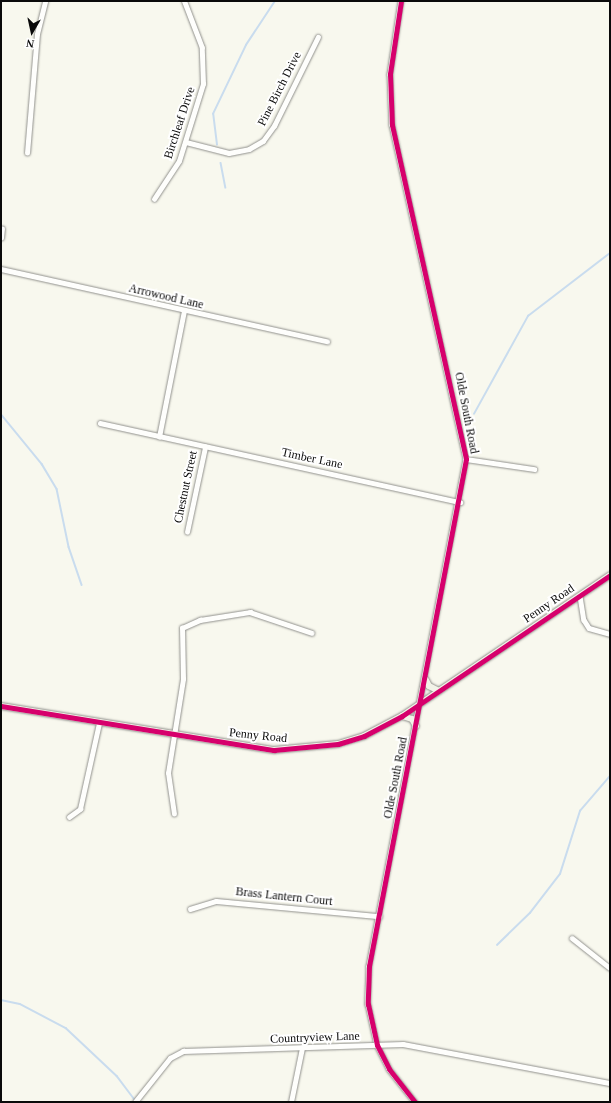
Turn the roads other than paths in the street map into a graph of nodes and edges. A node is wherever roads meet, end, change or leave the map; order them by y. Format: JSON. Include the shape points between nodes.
{"nodes":[{"id":1,"x":45,"y":1,"type":"edge"},
{"id":2,"x":184,"y":1,"type":"edge"},
{"id":3,"x":401,"y":1,"type":"edge"},
{"id":4,"x":318,"y":36,"type":"dead end"},
{"id":5,"x":186,"y":142,"type":"junction"},
{"id":6,"x":27,"y":153,"type":"dead end"},
{"id":7,"x":154,"y":199,"type":"dead end"},
{"id":8,"x":2,"y":229,"type":"dead end"},
{"id":9,"x":1,"y":238,"type":"edge"},
{"id":10,"x":1,"y":269,"type":"edge"},
{"id":11,"x":184,"y":311,"type":"junction"},
{"id":12,"x":327,"y":341,"type":"dead end"},
{"id":13,"x":100,"y":423,"type":"dead end"},
{"id":14,"x":159,"y":436,"type":"junction"},
{"id":15,"x":205,"y":447,"type":"junction"},
{"id":16,"x":466,"y":459,"type":"junction"},
{"id":17,"x":534,"y":469,"type":"dead end"},
{"id":18,"x":460,"y":502,"type":"junction"},
{"id":19,"x":187,"y":532,"type":"dead end"},
{"id":20,"x":610,"y":575,"type":"edge"},
{"id":21,"x":580,"y":596,"type":"junction"},
{"id":22,"x":312,"y":633,"type":"dead end"},
{"id":23,"x":610,"y":634,"type":"edge"},
{"id":24,"x":426,"y":680,"type":"junction"},
{"id":25,"x":439,"y":691,"type":"junction"},
{"id":26,"x":422,"y":703,"type":"junction"},
{"id":27,"x":1,"y":706,"type":"edge"},
{"id":28,"x":402,"y":716,"type":"junction"},
{"id":29,"x":99,"y":723,"type":"junction"},
{"id":30,"x":416,"y":726,"type":"junction"},
{"id":31,"x":174,"y":735,"type":"junction"},
{"id":32,"x":174,"y":814,"type":"dead end"},
{"id":33,"x":69,"y":817,"type":"dead end"},
{"id":34,"x":190,"y":909,"type":"dead end"},
{"id":35,"x":378,"y":916,"type":"junction"},
{"id":36,"x":572,"y":938,"type":"dead end"},
{"id":37,"x":610,"y":968,"type":"edge"},
{"id":38,"x":377,"y":1045,"type":"junction"},
{"id":39,"x":302,"y":1048,"type":"junction"},
{"id":40,"x":610,"y":1083,"type":"edge"},
{"id":41,"x":135,"y":1102,"type":"edge"},
{"id":42,"x":291,"y":1102,"type":"edge"},
{"id":43,"x":414,"y":1102,"type":"edge"}],
"edges":[{"from":1,"to":6,"type":"street","via":[[37,34]]},
{"from":2,"to":5,"type":"street","name":"Birchleaf Drive","via":[[199,39],[204,66],[201,93]]},
{"from":3,"to":16,"type":"street","name":"Olde South Road","via":[[390,74],[392,125]]},
{"from":4,"to":5,"type":"street","name":"Pine Birch Drive","via":[[274,126],[263,140],[249,149],[229,153]]},
{"from":5,"to":7,"type":"street","name":"Birchleaf Drive","via":[[171,177]]},
{"from":8,"to":9,"type":"street"},
{"from":10,"to":11,"type":"street","name":"Arrowood Lane"},
{"from":11,"to":12,"type":"street","name":"Arrowood Lane"},
{"from":11,"to":14,"type":"street"},
{"from":13,"to":14,"type":"street","name":"Timber Lane"},
{"from":14,"to":15,"type":"street","name":"Timber Lane"},
{"from":15,"to":18,"type":"street","name":"Timber Lane"},
{"from":15,"to":19,"type":"street","name":"Chestnut Street"},
{"from":16,"to":17,"type":"street"},
{"from":16,"to":18,"type":"street","name":"Olde South Road"},
{"from":18,"to":24,"type":"street","name":"Olde South Road"},
{"from":20,"to":21,"type":"street","name":"Penny Road"},
{"from":21,"to":23,"type":"street","via":[[584,620],[589,628]]},
{"from":21,"to":25,"type":"street","name":"Penny Road"},
{"from":22,"to":31,"type":"street","via":[[250,612],[186,624],[182,632],[184,666]]},
{"from":24,"to":25,"type":"street","via":[[429,686]]},
{"from":24,"to":26,"type":"street","name":"Olde South Road"},
{"from":25,"to":26,"type":"street","name":"Penny Road"},
{"from":26,"to":28,"type":"street","name":"Penny Road"},
{"from":26,"to":30,"type":"street","name":"Olde South Road"},
{"from":27,"to":29,"type":"street","name":"Penny Road"},
{"from":28,"to":30,"type":"street","via":[[412,719]]},
{"from":28,"to":31,"type":"street","name":"Penny Road","via":[[364,736],[304,750],[274,750]]},
{"from":29,"to":31,"type":"street","name":"Penny Road"},
{"from":29,"to":33,"type":"street","via":[[80,809]]},
{"from":30,"to":35,"type":"street","name":"Olde South Road"},
{"from":31,"to":32,"type":"street","via":[[168,781]]},
{"from":34,"to":35,"type":"street","name":"Brass Lantern Court","via":[[207,903],[227,902]]},
{"from":35,"to":38,"type":"street","name":"Olde South Road","via":[[368,986]]},
{"from":36,"to":37,"type":"street"},
{"from":38,"to":39,"type":"street","name":"Countryview Lane"},
{"from":38,"to":40,"type":"street","name":"Countryview Lane","via":[[426,1046]]},
{"from":38,"to":43,"type":"street","name":"Olde South Road","via":[[389,1069]]},
{"from":39,"to":41,"type":"street","name":"Countryview Lane","via":[[183,1051],[170,1058]]},
{"from":39,"to":42,"type":"street"}]}
